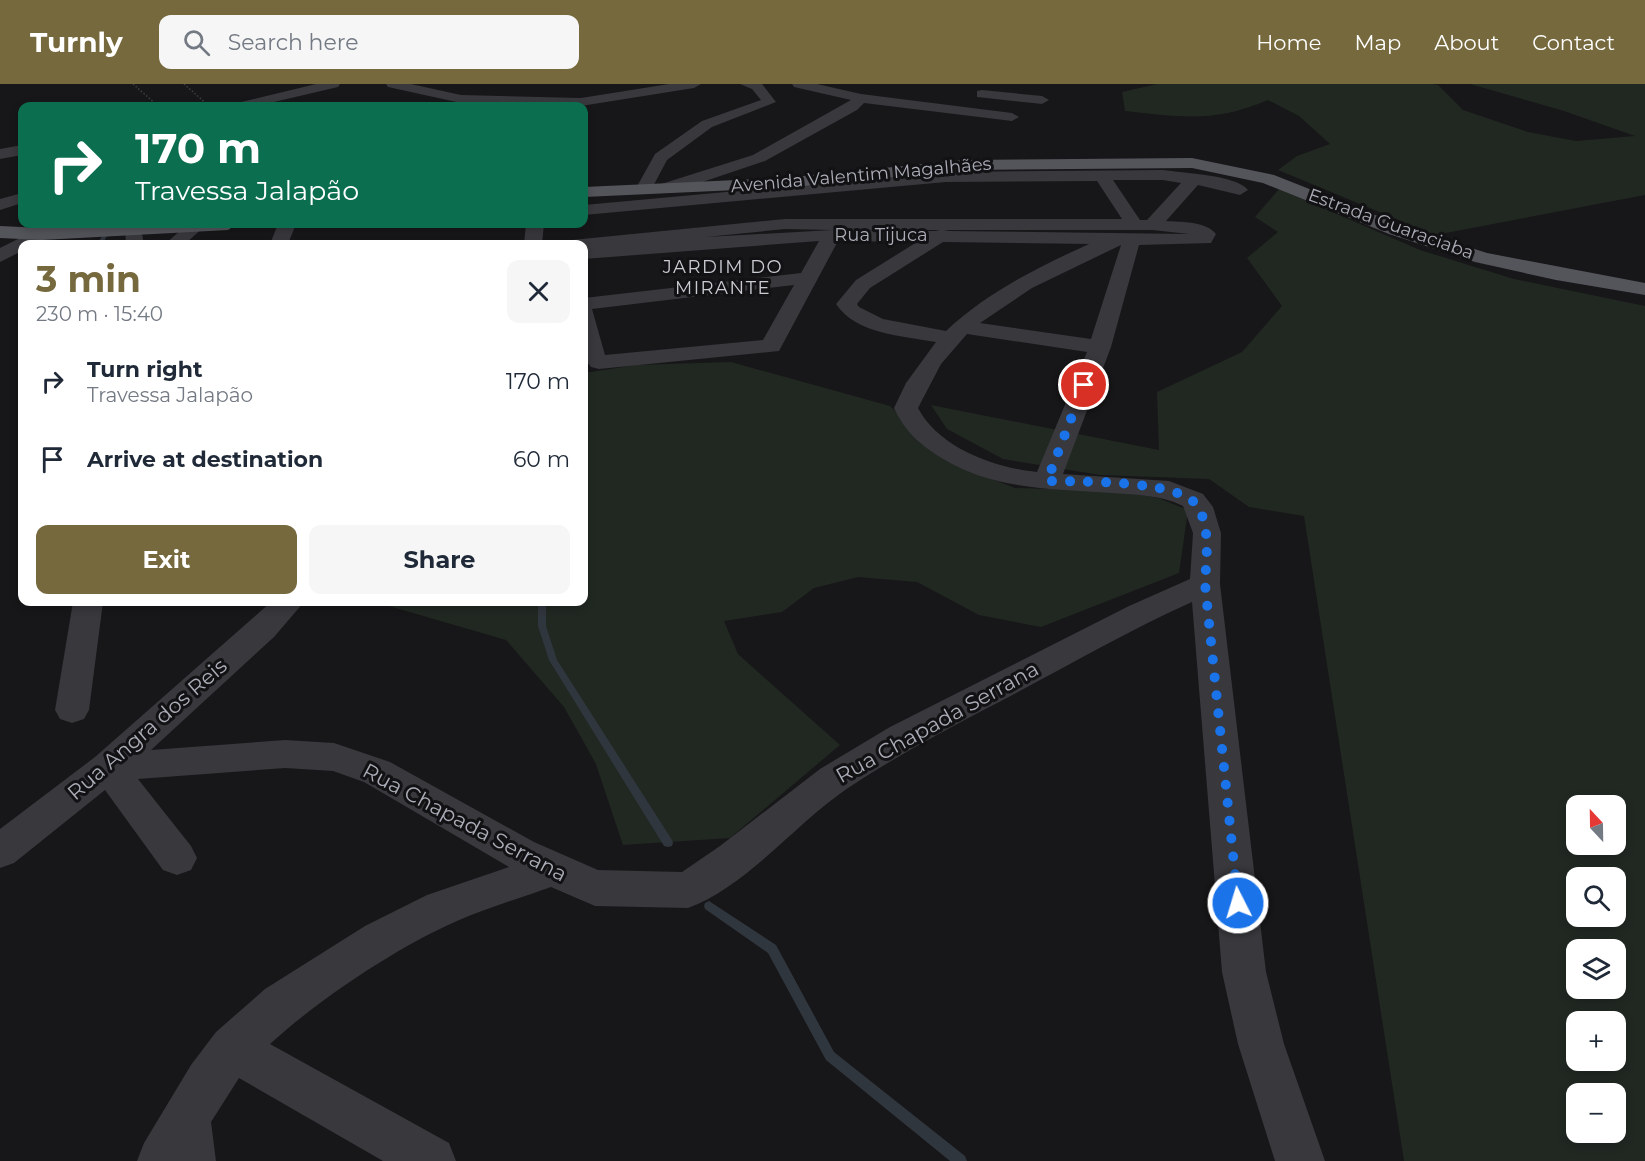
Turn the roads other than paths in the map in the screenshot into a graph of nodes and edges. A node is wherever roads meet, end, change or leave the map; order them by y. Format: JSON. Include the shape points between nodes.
{"nodes":[{"id":1,"x":333,"y":84,"type":"edge"},
{"id":2,"x":393,"y":84,"type":"edge"},
{"id":3,"x":694,"y":84,"type":"edge"},
{"id":4,"x":799,"y":84,"type":"edge"},
{"id":5,"x":752,"y":85,"type":"edge"},
{"id":6,"x":774,"y":85,"type":"edge"},
{"id":7,"x":830,"y":86,"type":"edge"},
{"id":8,"x":966,"y":92,"type":"dead end"},
{"id":9,"x":861,"y":98,"type":"junction"},
{"id":10,"x":1042,"y":100,"type":"dead end"},
{"id":11,"x":259,"y":102,"type":"edge"},
{"id":12,"x":1012,"y":117,"type":"dead end"},
{"id":13,"x":0,"y":154,"type":"edge"},
{"id":14,"x":18,"y":157,"type":"edge"},
{"id":15,"x":1014,"y":176,"type":"junction"},
{"id":16,"x":1102,"y":176,"type":"junction"},
{"id":17,"x":1195,"y":178,"type":"junction"},
{"id":18,"x":918,"y":179,"type":"junction"},
{"id":19,"x":18,"y":183,"type":"edge"},
{"id":20,"x":1280,"y":183,"type":"joint"},
{"id":21,"x":0,"y":188,"type":"edge"},
{"id":22,"x":664,"y":189,"type":"junction"},
{"id":23,"x":821,"y":190,"type":"junction"},
{"id":24,"x":1240,"y":190,"type":"dead end"},
{"id":25,"x":588,"y":192,"type":"edge"},
{"id":26,"x":639,"y":197,"type":"junction"},
{"id":27,"x":18,"y":199,"type":"edge"},
{"id":28,"x":0,"y":205,"type":"edge"},
{"id":29,"x":588,"y":209,"type":"edge"},
{"id":30,"x":1031,"y":226,"type":"junction"},
{"id":31,"x":170,"y":228,"type":"edge"},
{"id":32,"x":193,"y":228,"type":"edge"},
{"id":33,"x":829,"y":229,"type":"junction"},
{"id":34,"x":934,"y":230,"type":"junction"},
{"id":35,"x":4,"y":231,"type":"edge"},
{"id":36,"x":48,"y":231,"type":"junction"},
{"id":37,"x":143,"y":231,"type":"edge"},
{"id":38,"x":1135,"y":232,"type":"junction"},
{"id":39,"x":639,"y":237,"type":"junction"},
{"id":40,"x":31,"y":240,"type":"edge"},
{"id":41,"x":179,"y":240,"type":"edge"},
{"id":42,"x":588,"y":243,"type":"edge"},
{"id":43,"x":18,"y":247,"type":"edge"},
{"id":44,"x":588,"y":253,"type":"edge"},
{"id":45,"x":0,"y":256,"type":"edge"},
{"id":46,"x":807,"y":278,"type":"junction"},
{"id":47,"x":1645,"y":289,"type":"edge"},
{"id":48,"x":588,"y":304,"type":"edge"},
{"id":49,"x":588,"y":331,"type":"edge"},
{"id":50,"x":955,"y":332,"type":"junction"},
{"id":51,"x":1100,"y":347,"type":"junction"},
{"id":52,"x":1047,"y":481,"type":"junction"},
{"id":53,"x":1205,"y":584,"type":"junction"},
{"id":54,"x":87,"y":606,"type":"edge"},
{"id":55,"x":285,"y":606,"type":"edge"},
{"id":56,"x":72,"y":710,"type":"dead end"},
{"id":57,"x":108,"y":767,"type":"junction"},
{"id":58,"x":0,"y":851,"type":"edge"},
{"id":59,"x":177,"y":858,"type":"dead end"},
{"id":60,"x":554,"y":869,"type":"junction"},
{"id":61,"x":232,"y":1048,"type":"junction"},
{"id":62,"x":189,"y":1140,"type":"edge"},
{"id":63,"x":162,"y":1161,"type":"edge"},
{"id":64,"x":431,"y":1161,"type":"edge"},
{"id":65,"x":1300,"y":1161,"type":"edge"}],
"edges":[{"from":1,"to":11,"type":"street"},
{"from":2,"to":3,"type":"street","via":[[461,99],[571,102]]},
{"from":4,"to":7,"type":"street"},
{"from":5,"to":6,"type":"street"},
{"from":5,"to":26,"type":"street","via":[[769,102],[706,124],[661,158]]},
{"from":7,"to":9,"type":"street"},
{"from":8,"to":10,"type":"street"},
{"from":9,"to":12,"type":"street"},
{"from":9,"to":22,"type":"street","via":[[852,107],[759,158]]},
{"from":13,"to":14,"type":"street"},
{"from":15,"to":16,"type":"street"},
{"from":15,"to":18,"type":"street"},
{"from":15,"to":30,"type":"street"},
{"from":16,"to":17,"type":"street"},
{"from":16,"to":38,"type":"street"},
{"from":17,"to":24,"type":"street"},
{"from":17,"to":38,"type":"street"},
{"from":18,"to":23,"type":"street"},
{"from":18,"to":34,"type":"street"},
{"from":19,"to":21,"type":"street"},
{"from":20,"to":22,"type":"main road","name":"Avenida Valentim Magalhães","via":[[1206,165],[1123,162],[930,166],[783,183]]},
{"from":20,"to":47,"type":"main road","name":"Estrada Guaraciaba","via":[[1434,243],[1556,274]]},
{"from":22,"to":26,"type":"main road","name":"Avenida Valentim Magalhães"},
{"from":23,"to":26,"type":"street"},
{"from":23,"to":33,"type":"street"},
{"from":25,"to":26,"type":"main road","name":"Avenida Valentim Magalhães"},
{"from":26,"to":29,"type":"street"},
{"from":26,"to":39,"type":"street"},
{"from":27,"to":28,"type":"street"},
{"from":30,"to":34,"type":"street"},
{"from":30,"to":38,"type":"street"},
{"from":31,"to":37,"type":"main road"},
{"from":32,"to":41,"type":"street"},
{"from":33,"to":34,"type":"street","name":"Rua Tijuca"},
{"from":33,"to":39,"type":"street","via":[[749,226]]},
{"from":33,"to":44,"type":"street","name":"Rua Tijuca"},
{"from":33,"to":46,"type":"street"},
{"from":34,"to":38,"type":"street","name":"Rua Tijuca"},
{"from":34,"to":50,"type":"street","via":[[863,284],[846,303],[856,316],[873,323]]},
{"from":35,"to":36,"type":"main road"},
{"from":36,"to":37,"type":"main road"},
{"from":36,"to":40,"type":"street"},
{"from":38,"to":38,"type":"street","name":"Rua Tijuca","via":[[1178,240],[1204,238],[1207,234],[1190,228]]},
{"from":38,"to":50,"type":"street","via":[[1096,247],[1002,295]]},
{"from":38,"to":51,"type":"street"},
{"from":39,"to":42,"type":"street"},
{"from":43,"to":45,"type":"street"},
{"from":46,"to":48,"type":"street"},
{"from":46,"to":49,"type":"street","via":[[771,346],[598,362]]},
{"from":50,"to":51,"type":"street"},
{"from":50,"to":52,"type":"street","via":[[912,394],[906,408],[914,424],[925,436],[960,458],[1009,477]]},
{"from":51,"to":52,"type":"street"},
{"from":52,"to":53,"type":"street","via":[[1169,489],[1193,500],[1199,507],[1206,533]]},
{"from":53,"to":60,"type":"street","name":"Rua Chapada Serrana","via":[[1130,618],[883,749],[833,779],[688,890],[595,888]]},
{"from":53,"to":65,"type":"street","via":[[1244,972],[1269,1078]]},
{"from":54,"to":56,"type":"street"},
{"from":55,"to":57,"type":"street","name":"Rua Angra dos Reis"},
{"from":57,"to":58,"type":"street","name":"Rua Angra dos Reis"},
{"from":57,"to":59,"type":"street"},
{"from":57,"to":60,"type":"street","name":"Rua Chapada Serrana","via":[[285,754],[334,757],[377,772],[520,854]]},
{"from":60,"to":61,"type":"street","via":[[442,908],[380,940],[281,1004]]},
{"from":61,"to":62,"type":"street"},
{"from":61,"to":64,"type":"street"},
{"from":62,"to":63,"type":"street"}]}
